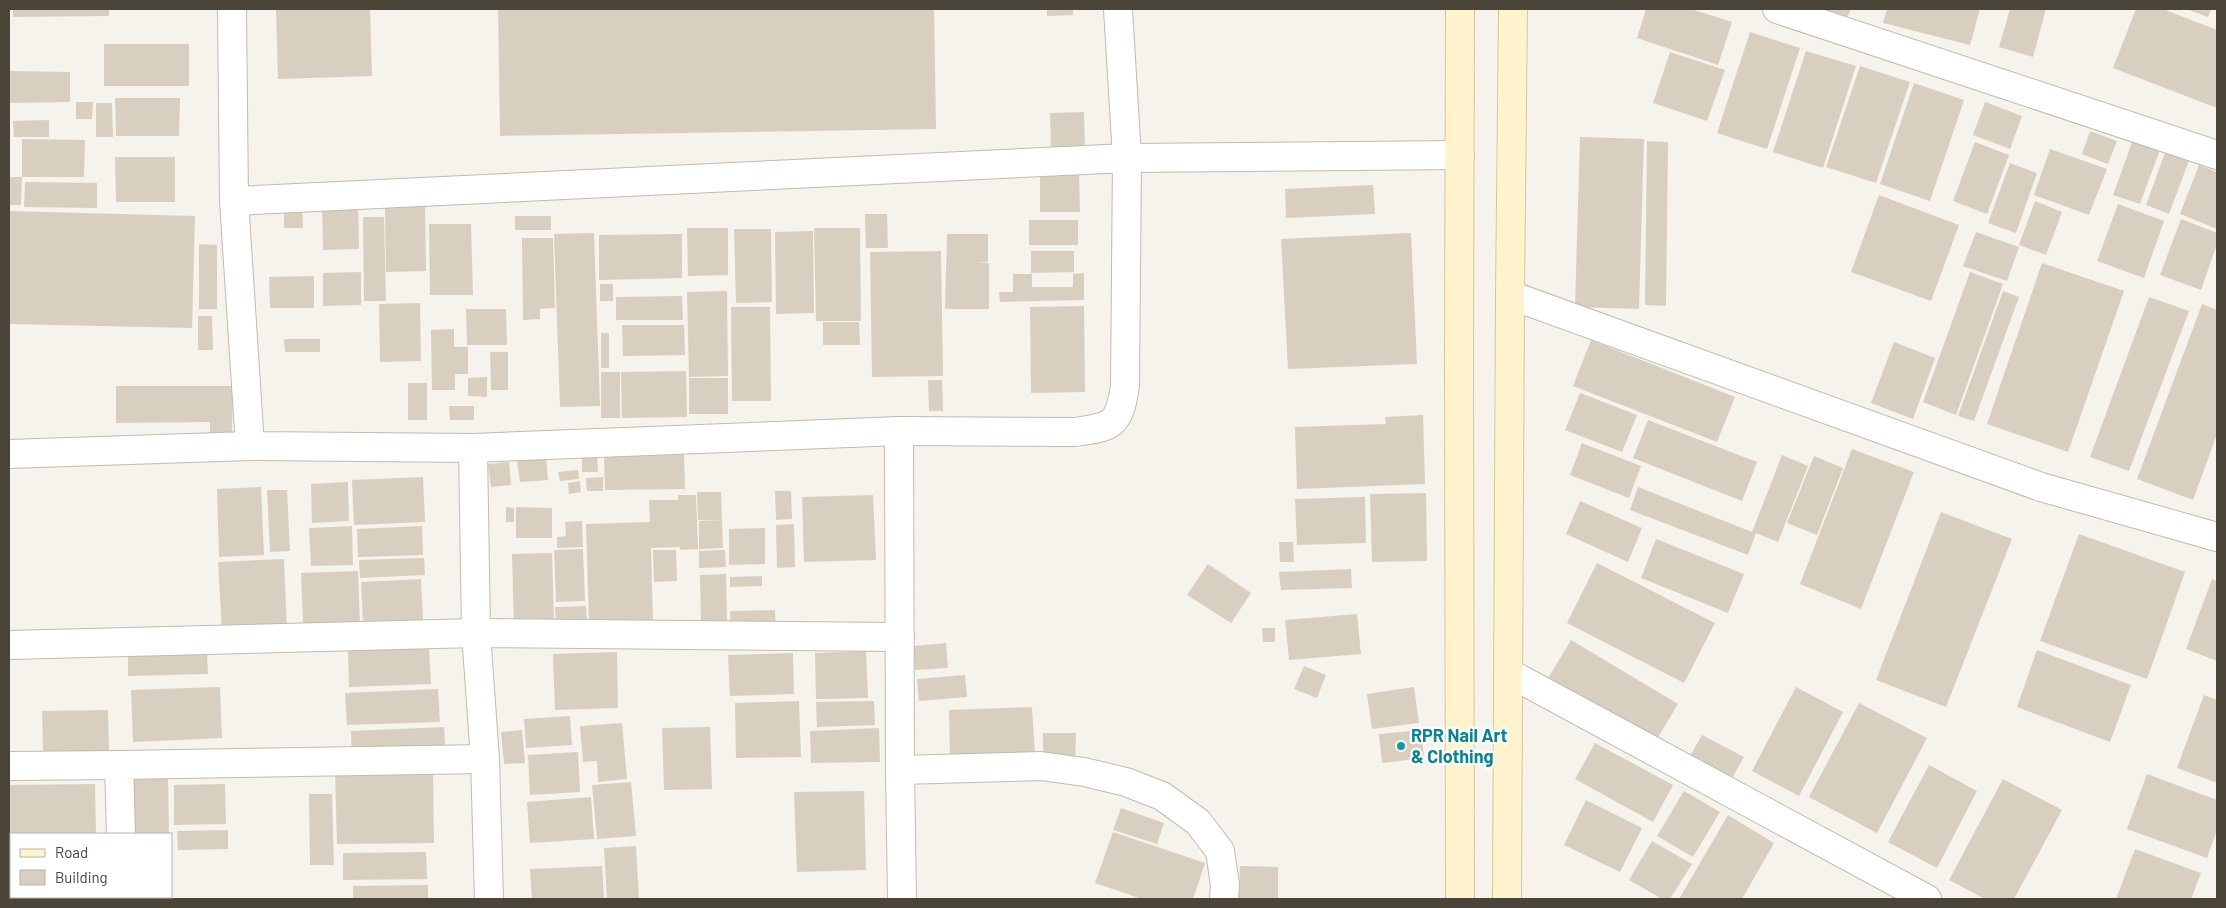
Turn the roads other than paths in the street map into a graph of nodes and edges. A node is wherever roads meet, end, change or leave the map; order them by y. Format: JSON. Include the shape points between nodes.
{"nodes":[{"id":1,"x":232,"y":9,"type":"edge"},
{"id":2,"x":1118,"y":9,"type":"edge"},
{"id":3,"x":1460,"y":9,"type":"edge"},
{"id":4,"x":1513,"y":9,"type":"edge"},
{"id":5,"x":1777,"y":9,"type":"edge"},
{"id":6,"x":1460,"y":155,"type":"junction"},
{"id":7,"x":2217,"y":155,"type":"edge"},
{"id":8,"x":1127,"y":158,"type":"junction"},
{"id":9,"x":234,"y":201,"type":"junction"},
{"id":10,"x":1510,"y":295,"type":"junction"},
{"id":11,"x":899,"y":431,"type":"junction"},
{"id":12,"x":250,"y":446,"type":"junction"},
{"id":13,"x":473,"y":448,"type":"junction"},
{"id":14,"x":9,"y":454,"type":"edge"},
{"id":15,"x":2217,"y":537,"type":"edge"},
{"id":16,"x":476,"y":634,"type":"junction"},
{"id":17,"x":900,"y":637,"type":"junction"},
{"id":18,"x":9,"y":645,"type":"edge"},
{"id":19,"x":1508,"y":673,"type":"junction"},
{"id":20,"x":485,"y":759,"type":"junction"},
{"id":21,"x":119,"y":765,"type":"junction"},
{"id":22,"x":9,"y":766,"type":"edge"},
{"id":23,"x":900,"y":770,"type":"junction"},
{"id":24,"x":121,"y":833,"type":"edge"},
{"id":25,"x":488,"y":899,"type":"edge"},
{"id":26,"x":902,"y":899,"type":"edge"},
{"id":27,"x":1224,"y":899,"type":"edge"},
{"id":28,"x":1460,"y":899,"type":"edge"},
{"id":29,"x":1507,"y":899,"type":"edge"},
{"id":30,"x":1927,"y":899,"type":"edge"}],
"edges":[{"from":1,"to":9,"type":"street"},
{"from":2,"to":8,"type":"street"},
{"from":3,"to":6,"type":"main road"},
{"from":4,"to":10,"type":"main road"},
{"from":5,"to":7,"type":"street"},
{"from":6,"to":8,"type":"street"},
{"from":6,"to":28,"type":"main road"},
{"from":8,"to":9,"type":"street"},
{"from":8,"to":11,"type":"street","via":[[1125,386],[1121,411],[1113,422],[1101,429],[1075,432]]},
{"from":9,"to":12,"type":"street"},
{"from":10,"to":15,"type":"street","via":[[2041,487]]},
{"from":10,"to":19,"type":"main road"},
{"from":11,"to":13,"type":"street"},
{"from":11,"to":17,"type":"street"},
{"from":12,"to":13,"type":"street"},
{"from":12,"to":14,"type":"street"},
{"from":13,"to":16,"type":"street"},
{"from":16,"to":17,"type":"street"},
{"from":16,"to":18,"type":"street"},
{"from":16,"to":20,"type":"street"},
{"from":17,"to":23,"type":"street"},
{"from":19,"to":29,"type":"main road"},
{"from":19,"to":30,"type":"street"},
{"from":20,"to":21,"type":"street"},
{"from":20,"to":25,"type":"street"},
{"from":21,"to":22,"type":"street"},
{"from":21,"to":24,"type":"street"},
{"from":23,"to":26,"type":"street"},
{"from":23,"to":27,"type":"street","via":[[1041,766],[1117,780],[1162,796],[1198,822],[1220,851]]}]}
